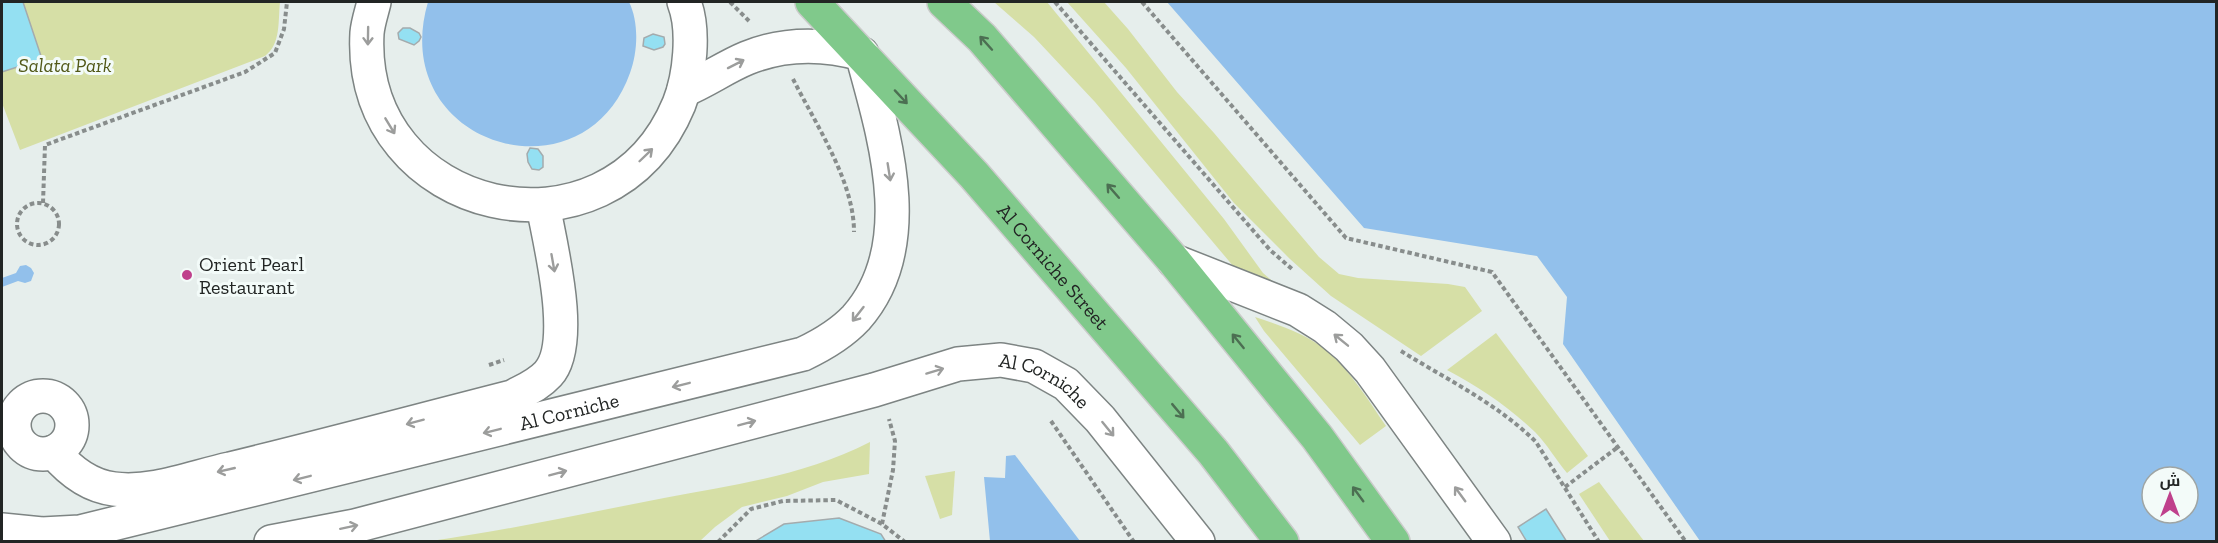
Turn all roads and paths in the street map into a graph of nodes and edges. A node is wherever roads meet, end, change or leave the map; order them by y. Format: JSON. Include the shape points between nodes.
{"nodes":[{"id":1,"x":287,"y":2,"type":"edge"},
{"id":2,"x":374,"y":2,"type":"edge"},
{"id":3,"x":684,"y":2,"type":"edge"},
{"id":4,"x":812,"y":2,"type":"edge"},
{"id":5,"x":944,"y":2,"type":"edge"},
{"id":6,"x":1055,"y":2,"type":"edge"},
{"id":7,"x":1142,"y":2,"type":"edge"},
{"id":8,"x":777,"y":49,"type":"junction"},
{"id":9,"x":862,"y":54,"type":"junction"},
{"id":10,"x":684,"y":90,"type":"junction"},
{"id":11,"x":43,"y":203,"type":"junction"},
{"id":12,"x":543,"y":205,"type":"junction"},
{"id":13,"x":854,"y":242,"type":"dead end"},
{"id":14,"x":1174,"y":261,"type":"junction"},
{"id":15,"x":1295,"y":272,"type":"dead end"},
{"id":16,"x":1400,"y":351,"type":"dead end"},
{"id":17,"x":1034,"y":366,"type":"junction"},
{"id":18,"x":481,"y":369,"type":"dead end"},
{"id":19,"x":549,"y":373,"type":"junction"},
{"id":20,"x":874,"y":390,"type":"junction"},
{"id":21,"x":9,"y":416,"type":"edge"},
{"id":22,"x":1618,"y":447,"type":"junction"},
{"id":23,"x":54,"y":452,"type":"junction"},
{"id":24,"x":1565,"y":487,"type":"junction"},
{"id":25,"x":882,"y":524,"type":"junction"},
{"id":26,"x":2,"y":530,"type":"edge"},
{"id":27,"x":271,"y":542,"type":"edge"},
{"id":28,"x":718,"y":542,"type":"edge"},
{"id":29,"x":905,"y":542,"type":"edge"},
{"id":30,"x":1134,"y":542,"type":"edge"},
{"id":31,"x":1198,"y":542,"type":"edge"},
{"id":32,"x":1282,"y":542,"type":"edge"},
{"id":33,"x":1393,"y":542,"type":"edge"},
{"id":34,"x":1494,"y":542,"type":"edge"},
{"id":35,"x":1599,"y":542,"type":"edge"},
{"id":36,"x":1686,"y":542,"type":"edge"}],
"edges":[{"from":1,"to":11,"type":"path","via":[[285,29],[275,53],[245,72],[45,146]]},
{"from":2,"to":12,"type":"street","one_way":true,"via":[[368,32],[369,72],[381,110],[401,144],[430,172],[464,193],[513,205]]},
{"from":3,"to":10,"type":"street","via":[[691,49]]},
{"from":4,"to":9,"type":"highway","name":"Al Corniche Street"},
{"from":14,"to":5,"type":"highway","one_way":true,"via":[[982,38]]},
{"from":6,"to":15,"type":"path","via":[[1270,250]]},
{"from":7,"to":22,"type":"path","via":[[1346,238],[1492,272]]},
{"from":8,"to":9,"type":"street","via":[[838,47]]},
{"from":10,"to":8,"type":"street","one_way":true,"via":[[746,59]]},
{"from":8,"to":13,"type":"path","via":[[846,183]]},
{"from":9,"to":26,"type":"street","name":"Al Corniche","one_way":true,"via":[[883,131],[893,195],[888,252],[877,287],[856,318],[829,341],[803,354],[90,530],[42,534]]},
{"from":9,"to":32,"type":"highway","name":"Al Corniche Street","one_way":true,"via":[[1113,335],[1213,452]]},
{"from":12,"to":10,"type":"street","one_way":true,"via":[[599,190],[628,172],[652,149],[672,121]]},
{"from":11,"to":11,"type":"path","via":[[25,206],[18,218],[18,232],[34,245],[53,239],[59,226],[57,212]]},
{"from":12,"to":19,"type":"street","one_way":true,"via":[[561,323],[560,348]]},
{"from":33,"to":14,"type":"highway","one_way":true,"via":[[1317,437]]},
{"from":34,"to":14,"type":"street","one_way":true,"via":[[1349,346],[1298,310]]},
{"from":16,"to":24,"type":"path","via":[[1509,417],[1536,442]]},
{"from":20,"to":17,"type":"street","name":"Al Corniche","one_way":true,"via":[[958,364],[1001,360]]},
{"from":17,"to":30,"type":"path","via":[[1038,402]]},
{"from":17,"to":31,"type":"street","name":"Al Corniche","one_way":true,"via":[[1066,384],[1094,412]]},
{"from":18,"to":19,"type":"path","via":[[525,354]]},
{"from":19,"to":23,"type":"street","one_way":true,"via":[[512,397],[147,488],[112,489],[95,484],[79,476]]},
{"from":20,"to":25,"type":"path","via":[[887,413],[895,441]]},
{"from":27,"to":20,"type":"street","name":"Al Corniche","one_way":true,"via":[[355,526]]},
{"from":21,"to":23,"type":"street","via":[[23,447],[43,454]]},
{"from":21,"to":23,"type":"street","via":[[37,397],[58,400],[70,416],[72,427],[63,446]]},
{"from":22,"to":24,"type":"path"},
{"from":22,"to":36,"type":"path"},
{"from":24,"to":35,"type":"path"},
{"from":25,"to":28,"type":"path","via":[[837,500],[783,501],[752,509]]},
{"from":25,"to":29,"type":"path"}]}
